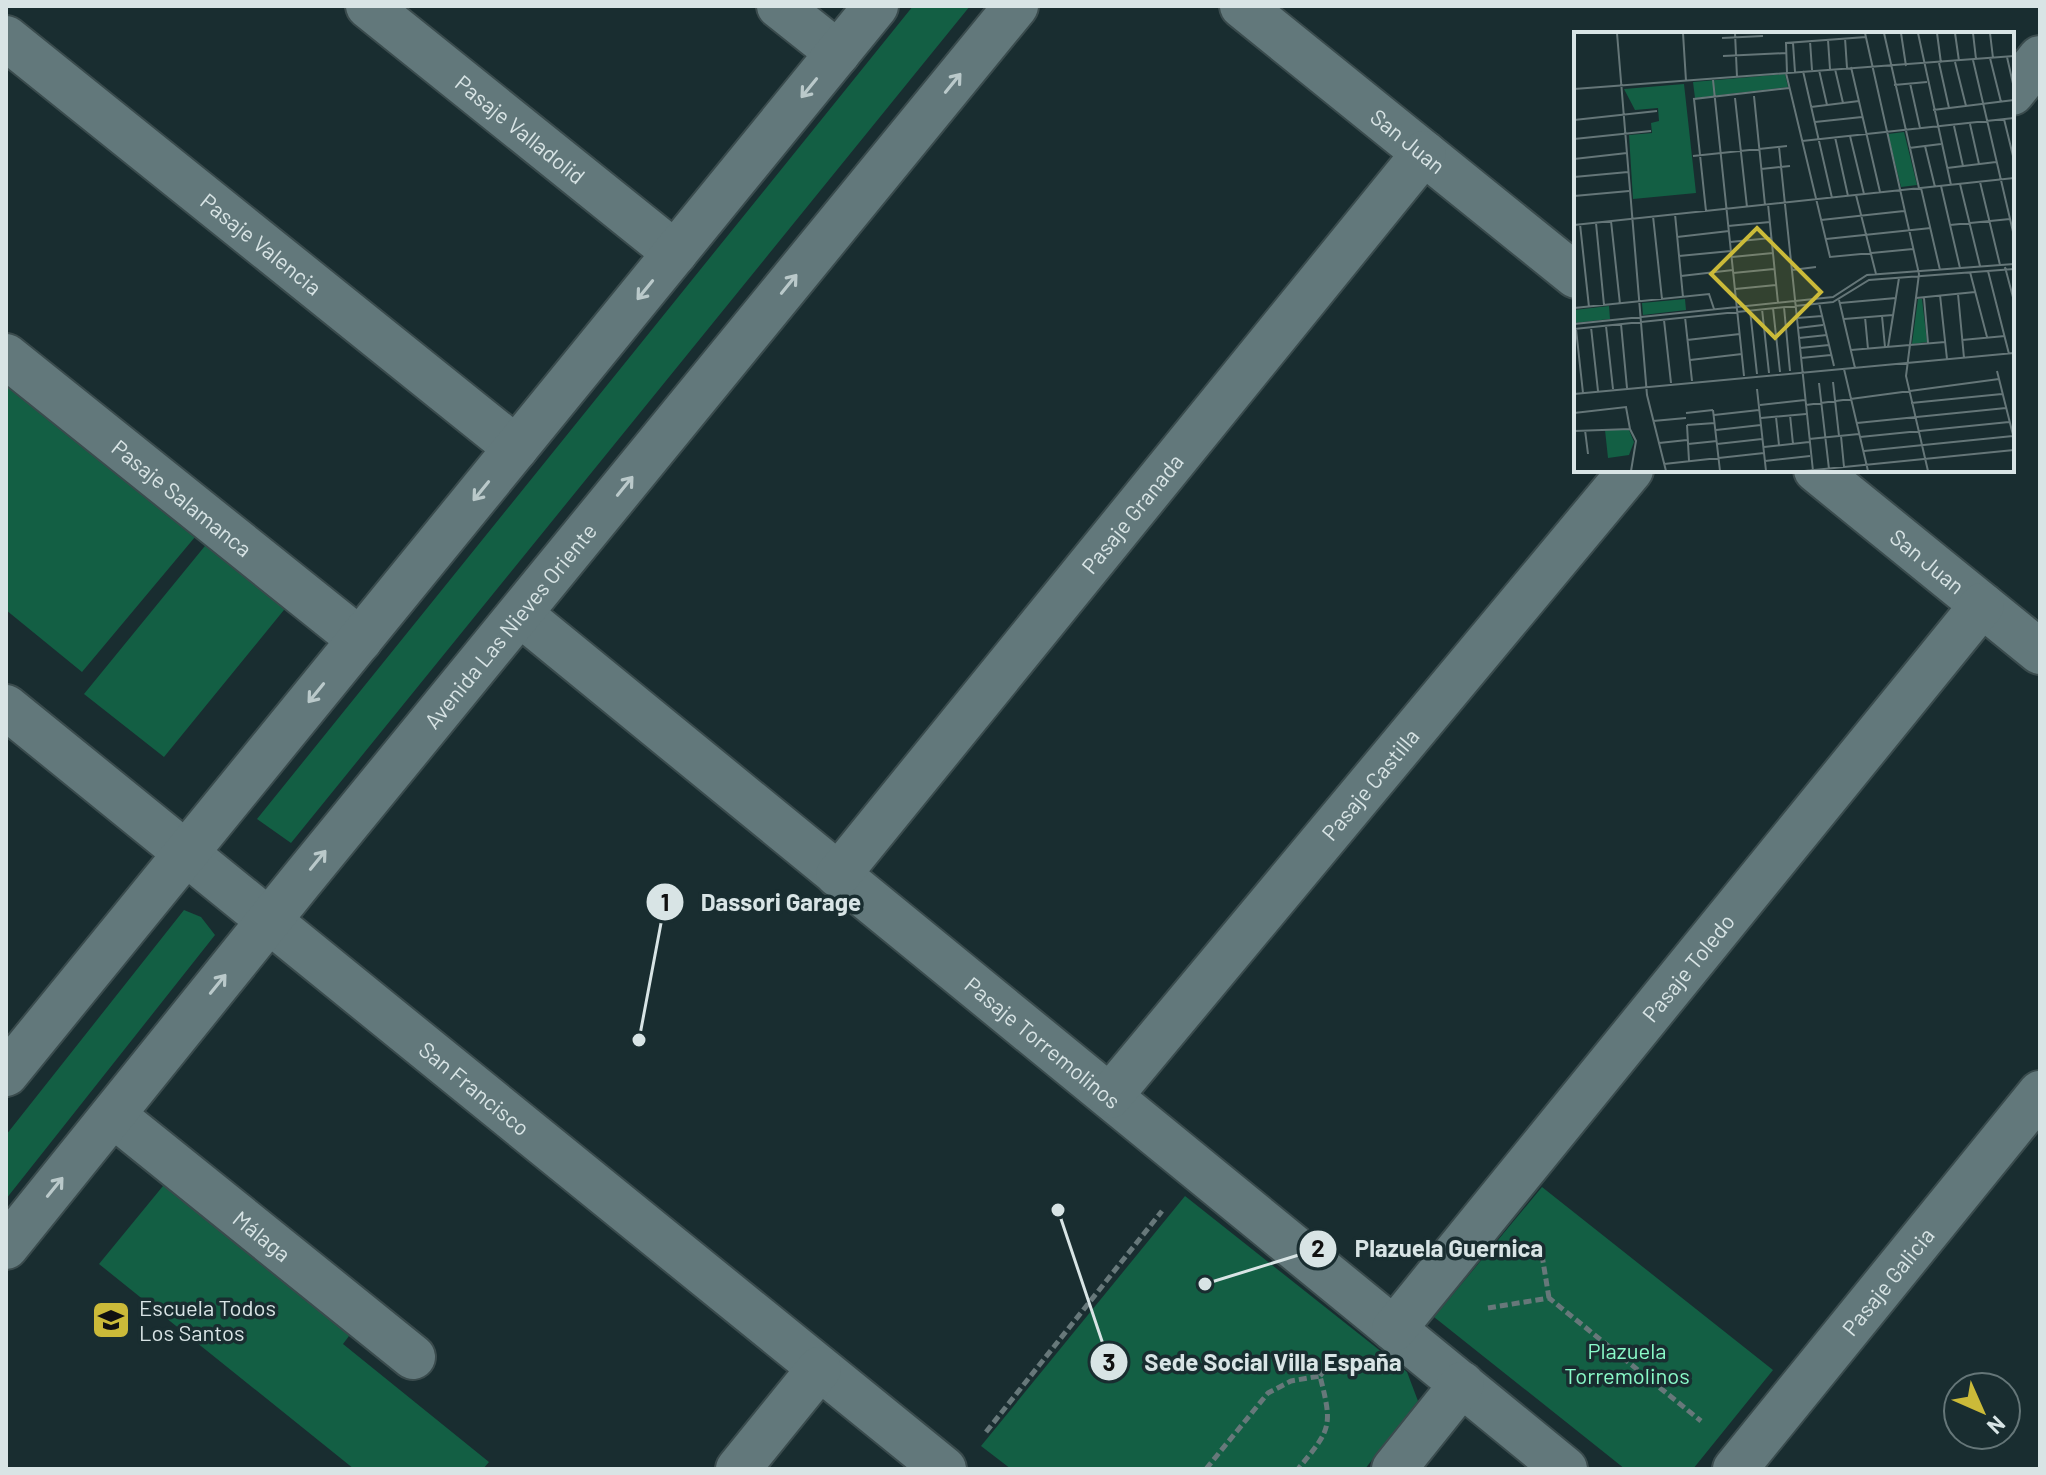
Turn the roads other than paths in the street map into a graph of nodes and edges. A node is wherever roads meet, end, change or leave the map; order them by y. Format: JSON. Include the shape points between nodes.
{"nodes":[{"id":1,"x":368,"y":6,"type":"edge"},
{"id":2,"x":779,"y":6,"type":"edge"},
{"id":3,"x":876,"y":6,"type":"edge"},
{"id":4,"x":1016,"y":6,"type":"edge"},
{"id":5,"x":1242,"y":6,"type":"edge"},
{"id":6,"x":6,"y":38,"type":"edge"},
{"id":7,"x":838,"y":53,"type":"junction"},
{"id":8,"x":2040,"y":58,"type":"edge"},
{"id":9,"x":2014,"y":90,"type":"edge"},
{"id":10,"x":1424,"y":153,"type":"junction"},
{"id":11,"x":675,"y":253,"type":"junction"},
{"id":12,"x":1574,"y":274,"type":"edge"},
{"id":13,"x":6,"y":356,"type":"edge"},
{"id":14,"x":516,"y":448,"type":"junction"},
{"id":15,"x":1629,"y":472,"type":"edge"},
{"id":16,"x":1818,"y":472,"type":"edge"},
{"id":17,"x":1982,"y":605,"type":"junction"},
{"id":18,"x":520,"y":614,"type":"junction"},
{"id":19,"x":360,"y":640,"type":"junction"},
{"id":20,"x":2040,"y":652,"type":"edge"},
{"id":21,"x":6,"y":707,"type":"edge"},
{"id":22,"x":186,"y":853,"type":"junction"},
{"id":23,"x":838,"y":875,"type":"junction"},
{"id":24,"x":269,"y":921,"type":"junction"},
{"id":25,"x":6,"y":1074,"type":"edge"},
{"id":26,"x":2040,"y":1093,"type":"edge"},
{"id":27,"x":1110,"y":1096,"type":"junction"},
{"id":28,"x":113,"y":1115,"type":"junction"},
{"id":29,"x":6,"y":1247,"type":"edge"},
{"id":30,"x":1394,"y":1329,"type":"junction"},
{"id":31,"x":413,"y":1357,"type":"dead end"},
{"id":32,"x":819,"y":1369,"type":"junction"},
{"id":33,"x":1462,"y":1384,"type":"junction"},
{"id":34,"x":1740,"y":1463,"type":"edge"},
{"id":35,"x":738,"y":1469,"type":"edge"},
{"id":36,"x":944,"y":1469,"type":"edge"},
{"id":37,"x":1394,"y":1469,"type":"edge"},
{"id":38,"x":1565,"y":1469,"type":"edge"}],
"edges":[{"from":1,"to":11,"type":"street","name":"Pasaje Valladolid"},
{"from":2,"to":7,"type":"street"},
{"from":3,"to":7,"type":"street"},
{"from":18,"to":4,"type":"street","name":"Avenida Las Nieves Oriente","one_way":true},
{"from":5,"to":10,"type":"street","name":"San Juan"},
{"from":6,"to":14,"type":"street","name":"Pasaje Valencia"},
{"from":7,"to":11,"type":"street","one_way":true},
{"from":8,"to":9,"type":"street"},
{"from":10,"to":12,"type":"street","name":"San Juan"},
{"from":10,"to":23,"type":"street","name":"Pasaje Granada"},
{"from":11,"to":14,"type":"street","one_way":true},
{"from":13,"to":19,"type":"street","name":"Pasaje Salamanca"},
{"from":14,"to":19,"type":"street","one_way":true},
{"from":15,"to":27,"type":"street","name":"Pasaje Castilla"},
{"from":16,"to":17,"type":"street","name":"San Juan"},
{"from":17,"to":20,"type":"street","name":"San Juan"},
{"from":17,"to":30,"type":"street","name":"Pasaje Toledo"},
{"from":18,"to":23,"type":"street","name":"Pasaje Torremolinos"},
{"from":24,"to":18,"type":"street","name":"Avenida Las Nieves Oriente","one_way":true},
{"from":19,"to":22,"type":"street","one_way":true},
{"from":21,"to":22,"type":"street","name":"San Francisco"},
{"from":22,"to":24,"type":"street","name":"San Francisco"},
{"from":22,"to":25,"type":"street"},
{"from":23,"to":27,"type":"street","name":"Pasaje Torremolinos"},
{"from":28,"to":24,"type":"street","name":"Avenida Las Nieves Oriente","one_way":true},
{"from":24,"to":32,"type":"street","name":"San Francisco"},
{"from":26,"to":34,"type":"street","name":"Pasaje Galicia"},
{"from":27,"to":30,"type":"street","name":"Pasaje Torremolinos"},
{"from":29,"to":28,"type":"street","name":"Avenida Las Nieves Oriente","one_way":true},
{"from":28,"to":31,"type":"street","name":"Málaga"},
{"from":30,"to":33,"type":"street","name":"Pasaje Torremolinos"},
{"from":32,"to":35,"type":"street"},
{"from":32,"to":36,"type":"street","name":"San Francisco"},
{"from":33,"to":37,"type":"street"},
{"from":33,"to":38,"type":"street","name":"Pasaje Torremolinos"}]}
